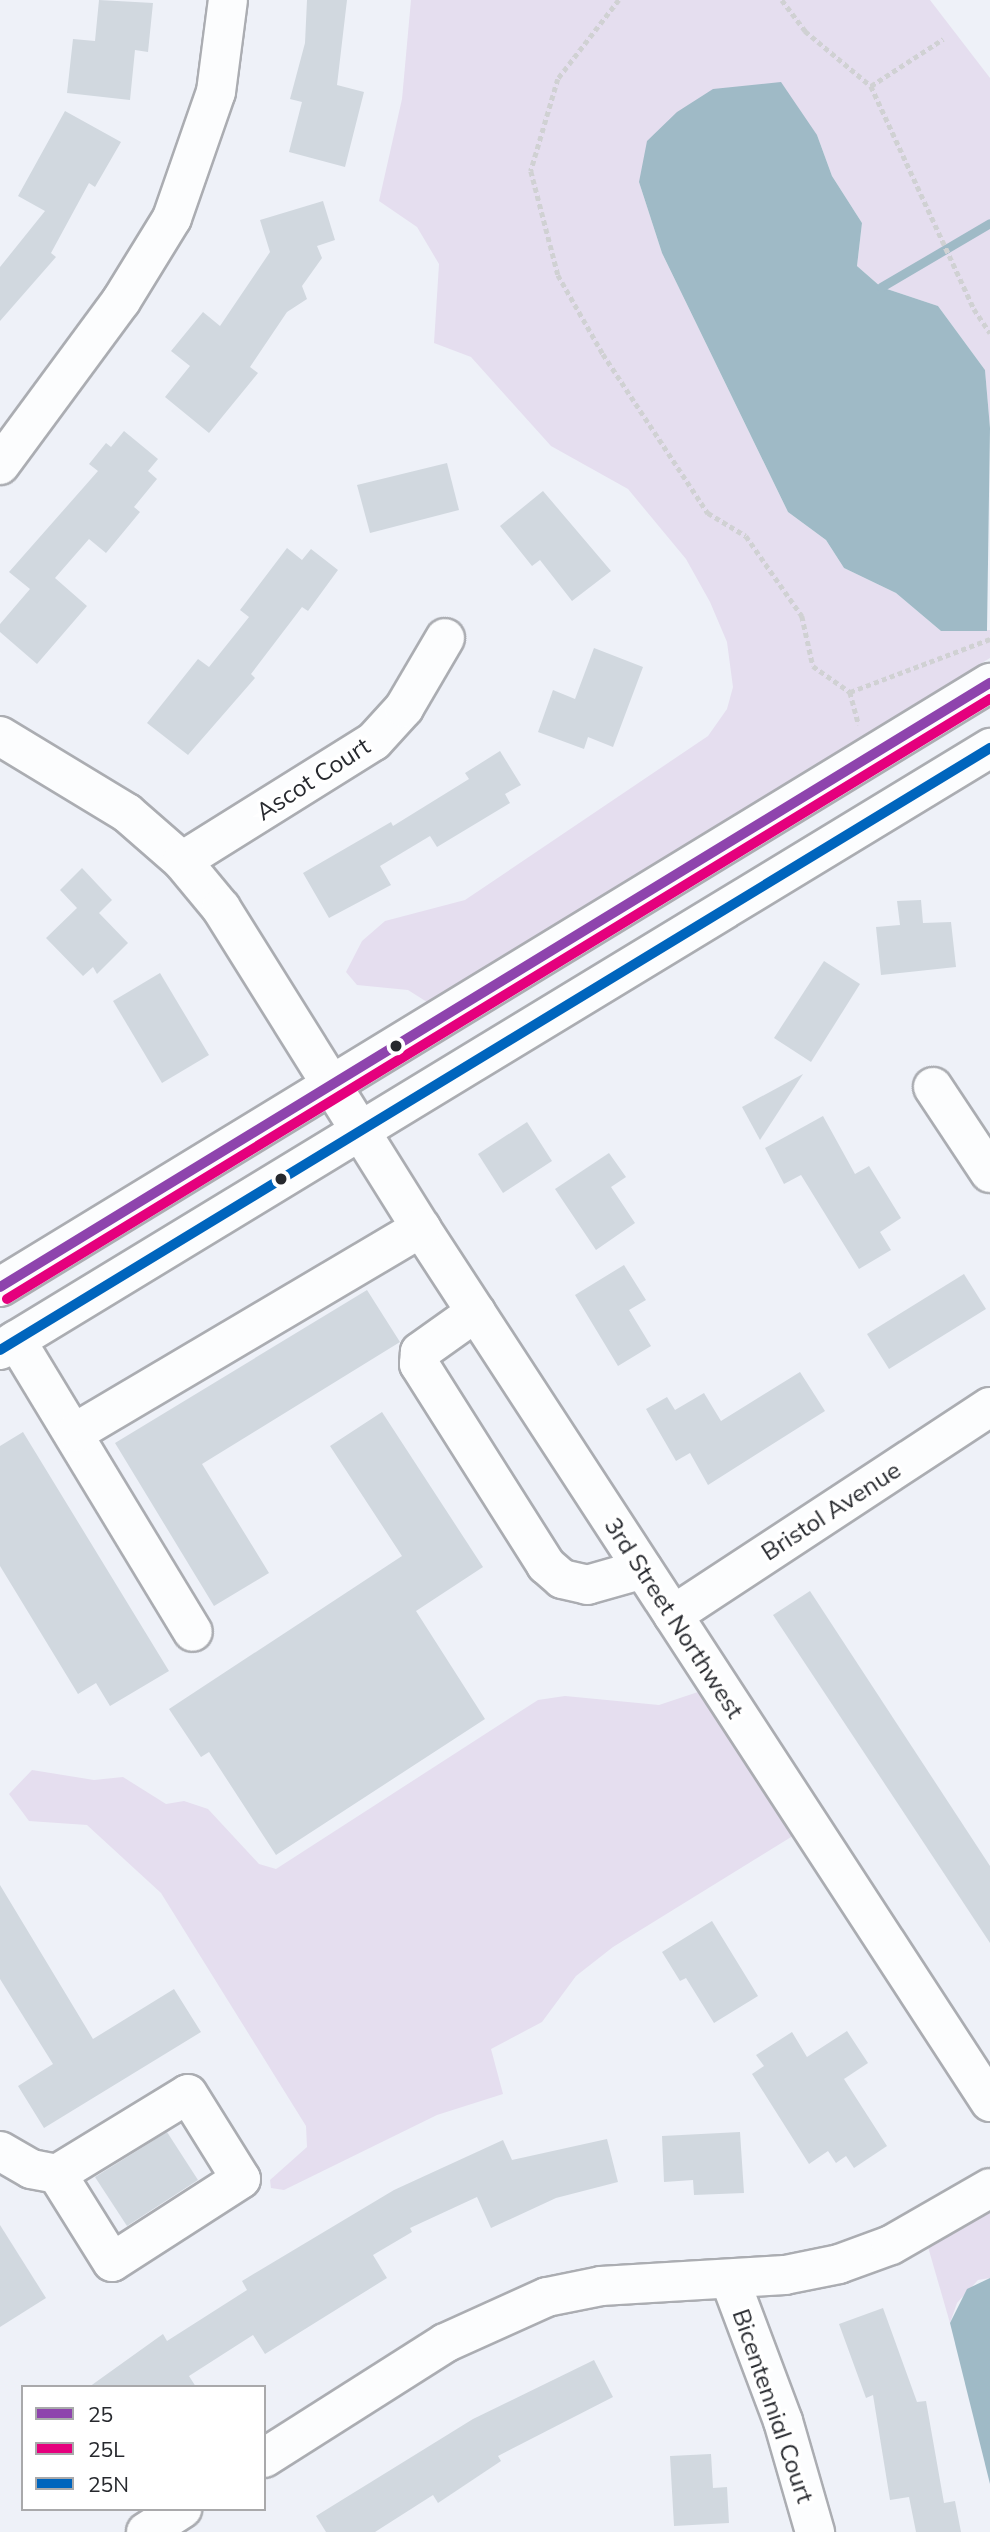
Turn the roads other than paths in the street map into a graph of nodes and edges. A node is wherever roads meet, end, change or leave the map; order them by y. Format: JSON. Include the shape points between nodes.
{"nodes":[{"id":1,"x":228,"y":0,"type":"edge"},
{"id":2,"x":0,"y":465,"type":"edge"},
{"id":3,"x":445,"y":638,"type":"dead end"},
{"id":4,"x":990,"y":683,"type":"edge"},
{"id":5,"x":0,"y":736,"type":"edge"},
{"id":6,"x":990,"y":748,"type":"edge"},
{"id":7,"x":182,"y":861,"type":"junction"},
{"id":8,"x":335,"y":1087,"type":"junction"},
{"id":9,"x":933,"y":1087,"type":"dead end"},
{"id":10,"x":360,"y":1132,"type":"junction"},
{"id":11,"x":990,"y":1173,"type":"edge"},
{"id":12,"x":421,"y":1228,"type":"junction"},
{"id":13,"x":0,"y":1287,"type":"edge"},
{"id":14,"x":476,"y":1312,"type":"junction"},
{"id":15,"x":8,"y":1345,"type":"edge"},
{"id":16,"x":990,"y":1407,"type":"edge"},
{"id":17,"x":76,"y":1432,"type":"junction"},
{"id":18,"x":643,"y":1569,"type":"junction"},
{"id":19,"x":673,"y":1615,"type":"junction"},
{"id":20,"x":193,"y":1632,"type":"dead end"},
{"id":21,"x":990,"y":2102,"type":"edge"},
{"id":22,"x":0,"y":2151,"type":"edge"},
{"id":23,"x":57,"y":2174,"type":"junction"},
{"id":24,"x":990,"y":2188,"type":"edge"},
{"id":25,"x":730,"y":2280,"type":"junction"},
{"id":26,"x":266,"y":2457,"type":"edge"},
{"id":27,"x":179,"y":2511,"type":"edge"},
{"id":28,"x":146,"y":2532,"type":"edge"},
{"id":29,"x":815,"y":2532,"type":"edge"}],
"edges":[{"from":1,"to":2,"type":"street","via":[[216,92],[172,218],[121,301]]},
{"from":3,"to":7,"type":"street","name":"Ascot Court","via":[[404,708],[374,741]]},
{"from":4,"to":8,"type":"street"},
{"from":5,"to":7,"type":"street","name":"3rd Street Northwest","via":[[127,813]]},
{"from":6,"to":10,"type":"street"},
{"from":7,"to":8,"type":"street","name":"3rd Street Northwest","via":[[221,908]]},
{"from":8,"to":10,"type":"street","name":"3rd Street Northwest"},
{"from":8,"to":13,"type":"street"},
{"from":9,"to":11,"type":"street"},
{"from":10,"to":12,"type":"street","name":"3rd Street Northwest"},
{"from":10,"to":15,"type":"street"},
{"from":12,"to":14,"type":"street","name":"3rd Street Northwest"},
{"from":12,"to":17,"type":"street"},
{"from":14,"to":18,"type":"street","name":"3rd Street Northwest"},
{"from":14,"to":18,"type":"street","via":[[420,1352],[419,1364],[546,1565],[562,1579],[587,1585]]},
{"from":15,"to":17,"type":"street"},
{"from":16,"to":19,"type":"street","name":"Bristol Avenue"},
{"from":17,"to":20,"type":"street"},
{"from":18,"to":19,"type":"street","name":"3rd Street Northwest"},
{"from":19,"to":21,"type":"street","name":"3rd Street Northwest"},
{"from":22,"to":23,"type":"street","via":[[31,2169]]},
{"from":23,"to":23,"type":"street","via":[[188,2094],[241,2179],[113,2262]]},
{"from":24,"to":25,"type":"street","via":[[865,2254],[785,2275]]},
{"from":25,"to":26,"type":"street","via":[[601,2286],[494,2317]]},
{"from":25,"to":29,"type":"street","name":"Bicentennial Court","via":[[783,2421]]},
{"from":27,"to":28,"type":"street"}]}
